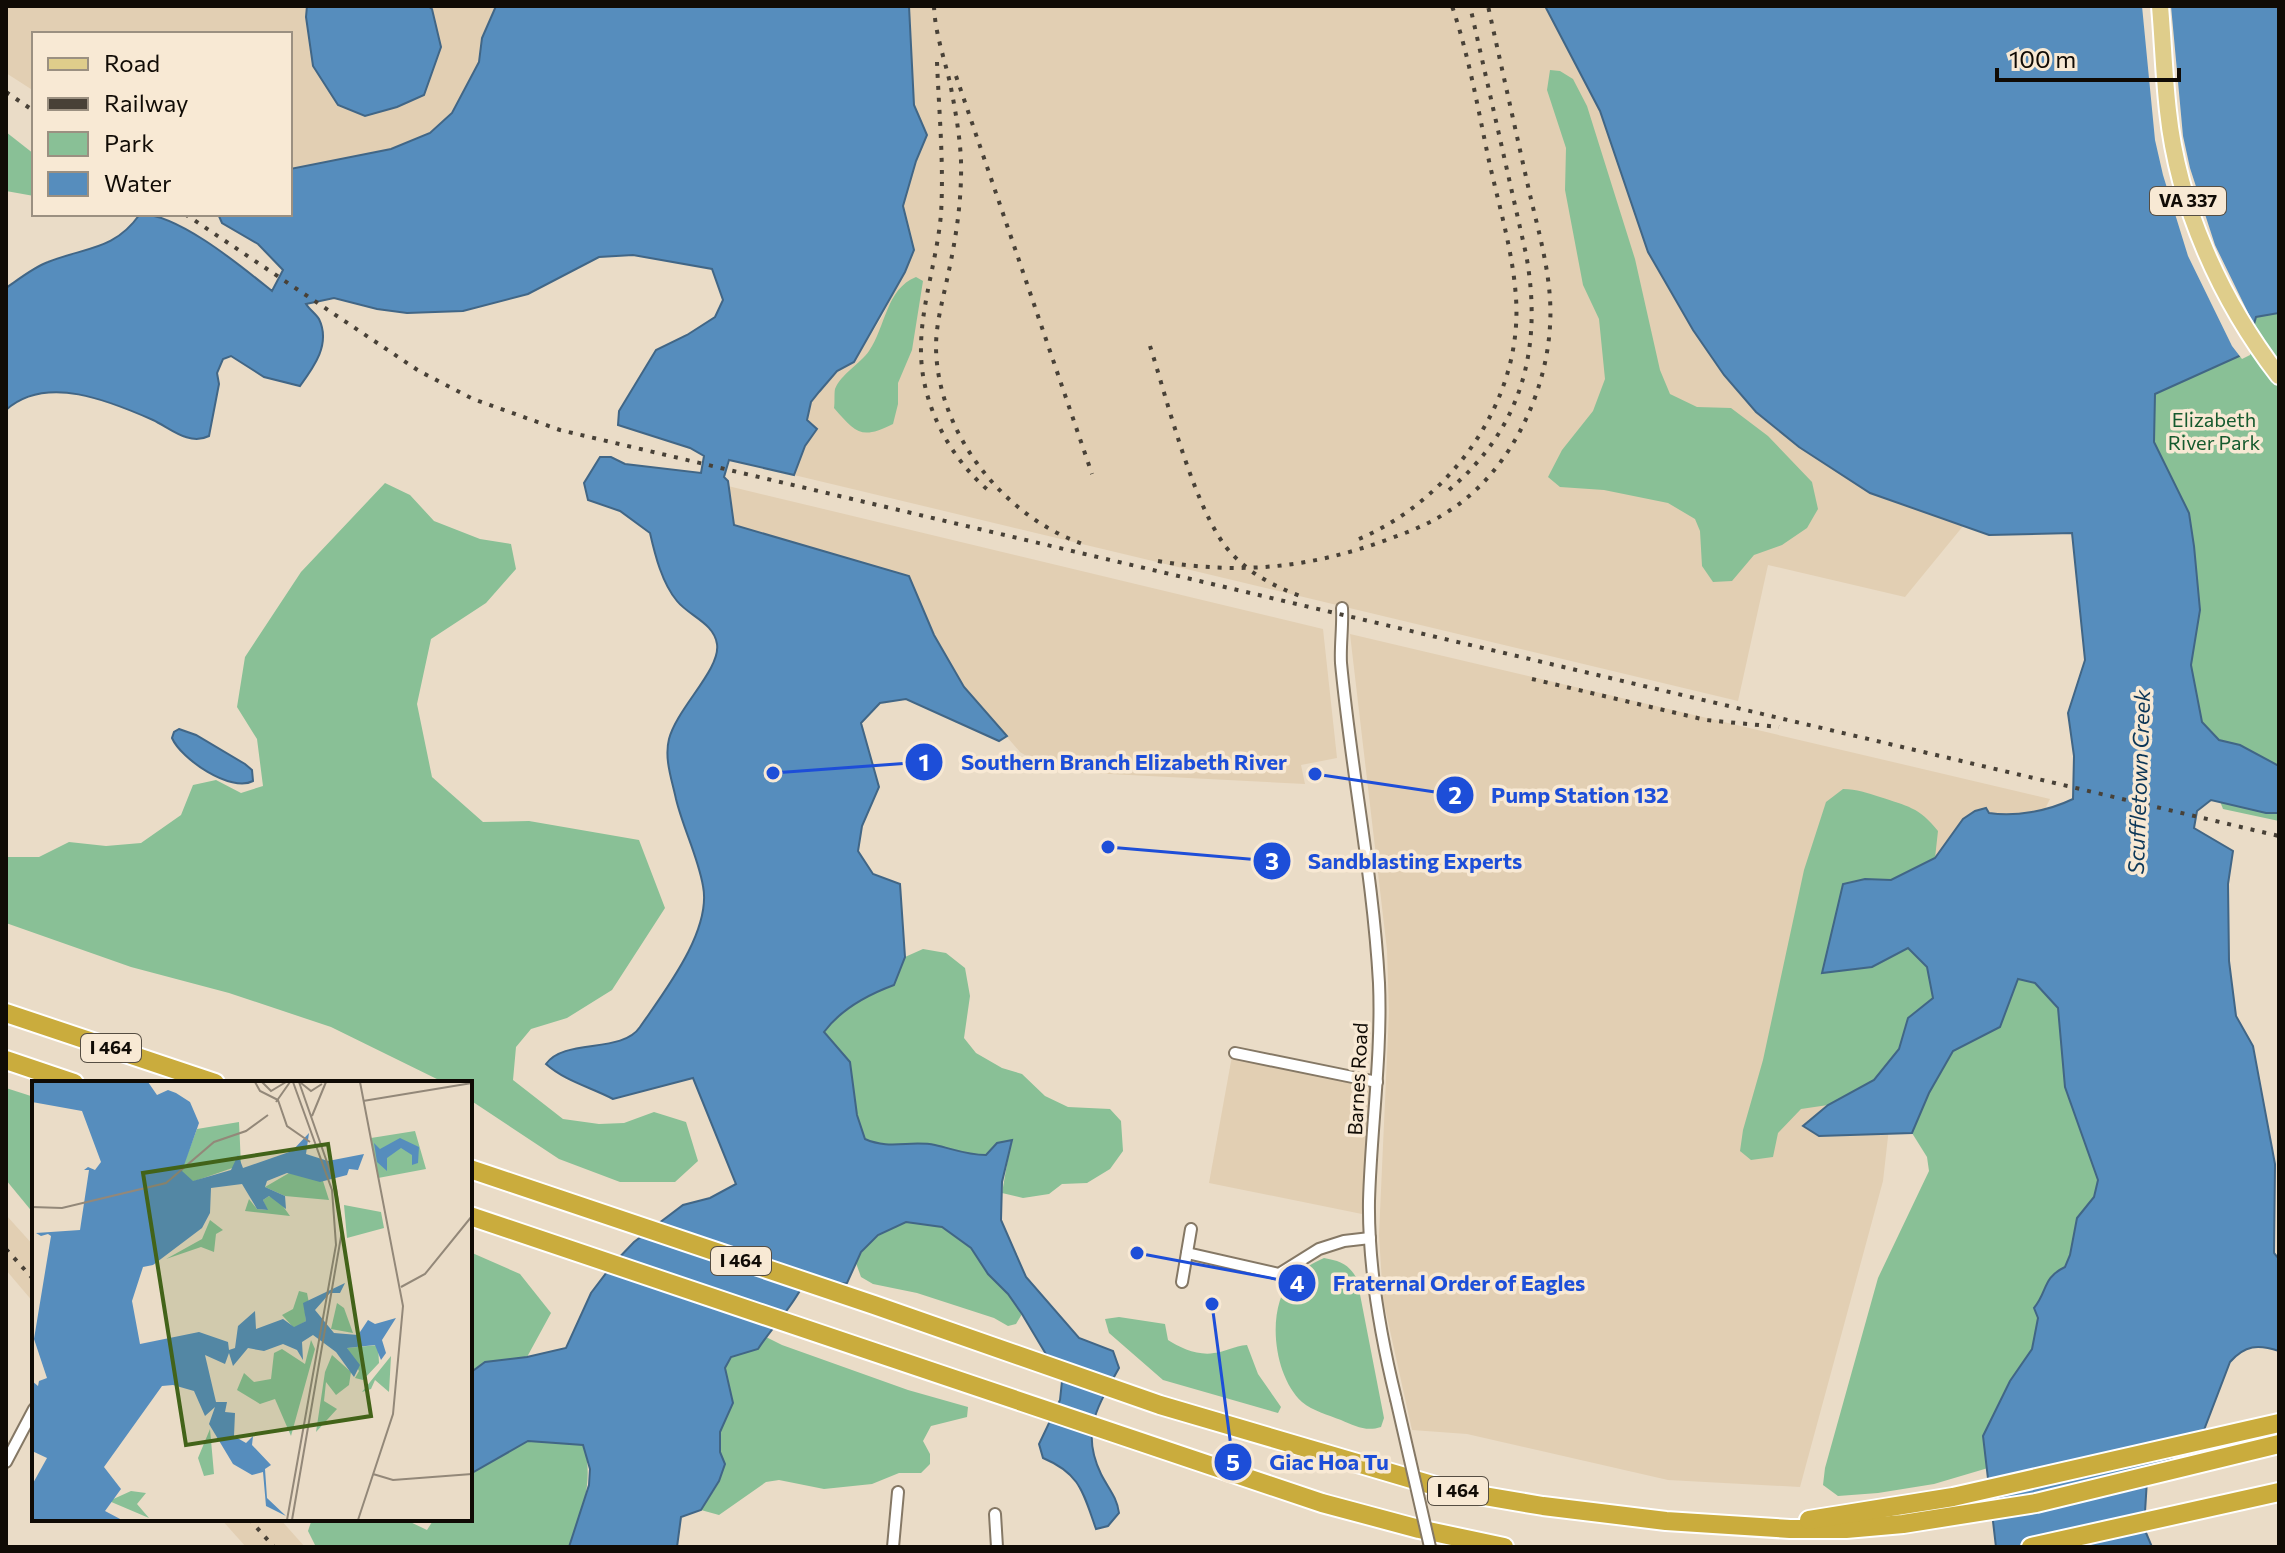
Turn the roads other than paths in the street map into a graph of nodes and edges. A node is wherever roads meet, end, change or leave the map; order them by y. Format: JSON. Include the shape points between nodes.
{"nodes":[{"id":1,"x":2160,"y":6,"type":"edge"},
{"id":2,"x":2279,"y":376,"type":"edge"},
{"id":3,"x":1342,"y":608,"type":"dead end"},
{"id":4,"x":6,"y":1013,"type":"edge"},
{"id":5,"x":1235,"y":1053,"type":"dead end"},
{"id":6,"x":6,"y":1060,"type":"edge"},
{"id":7,"x":68,"y":1081,"type":"edge"},
{"id":8,"x":209,"y":1081,"type":"edge"},
{"id":9,"x":1377,"y":1082,"type":"junction"},
{"id":10,"x":472,"y":1170,"type":"edge"},
{"id":11,"x":472,"y":1217,"type":"edge"},
{"id":12,"x":1191,"y":1229,"type":"dead end"},
{"id":13,"x":1370,"y":1238,"type":"junction"},
{"id":14,"x":1187,"y":1253,"type":"junction"},
{"id":15,"x":1182,"y":1282,"type":"dead end"},
{"id":16,"x":32,"y":1413,"type":"edge"},
{"id":17,"x":2279,"y":1423,"type":"edge"},
{"id":18,"x":2279,"y":1444,"type":"edge"},
{"id":19,"x":6,"y":1462,"type":"edge"},
{"id":20,"x":898,"y":1492,"type":"dead end"},
{"id":21,"x":2279,"y":1492,"type":"edge"},
{"id":22,"x":995,"y":1514,"type":"dead end"},
{"id":23,"x":1766,"y":1527,"type":"junction"},
{"id":24,"x":893,"y":1547,"type":"edge"},
{"id":25,"x":997,"y":1547,"type":"edge"},
{"id":26,"x":1430,"y":1547,"type":"edge"},
{"id":27,"x":1504,"y":1547,"type":"edge"},
{"id":28,"x":2031,"y":1547,"type":"edge"}],
"edges":[{"from":1,"to":2,"type":"main road","number":"VA 337","via":[[2168,113],[2192,212],[2231,306]]},
{"from":3,"to":9,"type":"street","name":"Barnes Road","via":[[1341,661],[1379,982]]},
{"from":4,"to":8,"type":"highway","number":"I 464"},
{"from":5,"to":9,"type":"street"},
{"from":6,"to":7,"type":"highway","number":"I 464"},
{"from":9,"to":13,"type":"street","name":"Barnes Road"},
{"from":10,"to":23,"type":"highway","number":"I 464","via":[[1160,1405],[1449,1490],[1543,1506]]},
{"from":11,"to":27,"type":"highway","number":"I 464","via":[[1322,1503]]},
{"from":12,"to":14,"type":"street"},
{"from":13,"to":14,"type":"street","via":[[1319,1249],[1279,1274]]},
{"from":13,"to":26,"type":"street","name":"Barnes Road","bridge":true,"via":[[1378,1321]]},
{"from":14,"to":15,"type":"street"},
{"from":16,"to":19,"type":"street"},
{"from":17,"to":23,"type":"highway","via":[[1953,1497]]},
{"from":18,"to":23,"type":"highway","number":"I 464","via":[[2036,1503],[1951,1517],[1846,1529]]},
{"from":20,"to":24,"type":"street"},
{"from":21,"to":28,"type":"highway"},
{"from":22,"to":25,"type":"street"}]}
